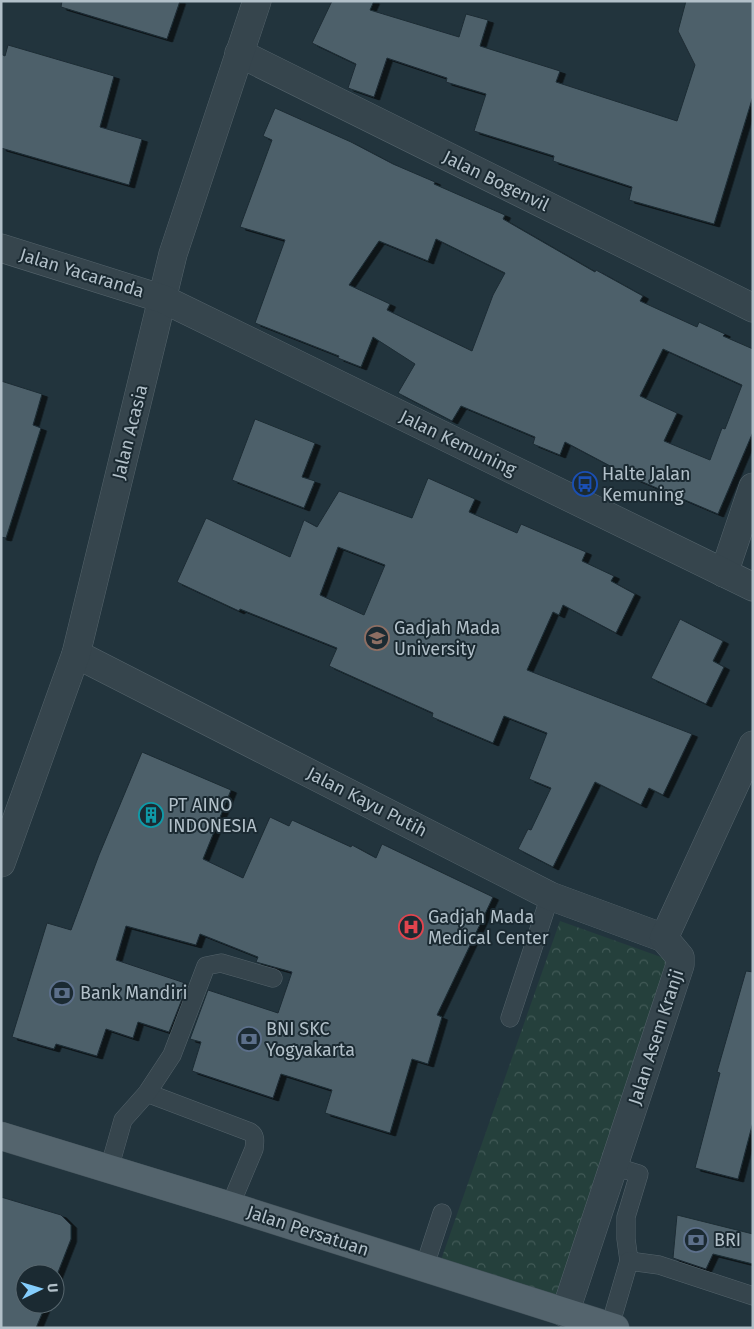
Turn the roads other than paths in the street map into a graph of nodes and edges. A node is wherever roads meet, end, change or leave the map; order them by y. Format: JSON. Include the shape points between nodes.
{"nodes":[{"id":1,"x":253,"y":2,"type":"edge"},
{"id":2,"x":239,"y":53,"type":"junction"},
{"id":3,"x":1,"y":248,"type":"edge"},
{"id":4,"x":164,"y":299,"type":"junction"},
{"id":5,"x":753,"y":308,"type":"edge"},
{"id":6,"x":753,"y":487,"type":"edge"},
{"id":7,"x":724,"y":573,"type":"junction"},
{"id":8,"x":753,"y":587,"type":"edge"},
{"id":9,"x":76,"y":654,"type":"junction"},
{"id":10,"x":753,"y":745,"type":"edge"},
{"id":11,"x":1,"y":863,"type":"edge"},
{"id":12,"x":550,"y":896,"type":"junction"},
{"id":13,"x":664,"y":938,"type":"junction"},
{"id":14,"x":273,"y":978,"type":"dead end"},
{"id":15,"x":510,"y":1018,"type":"dead end"},
{"id":16,"x":147,"y":1093,"type":"junction"},
{"id":17,"x":1,"y":1136,"type":"edge"},
{"id":18,"x":613,"y":1166,"type":"junction"},
{"id":19,"x":108,"y":1169,"type":"junction"},
{"id":20,"x":230,"y":1206,"type":"junction"},
{"id":21,"x":442,"y":1213,"type":"dead end"},
{"id":22,"x":629,"y":1261,"type":"junction"},
{"id":23,"x":424,"y":1268,"type":"junction"},
{"id":24,"x":753,"y":1296,"type":"edge"},
{"id":25,"x":565,"y":1313,"type":"junction"},
{"id":26,"x":612,"y":1327,"type":"edge"}],
"edges":[{"from":1,"to":2,"type":"street","name":"Jalan Acasia"},
{"from":2,"to":4,"type":"street","name":"Jalan Acasia","via":[[173,254]]},
{"from":2,"to":5,"type":"street","name":"Jalan Bogenvil"},
{"from":3,"to":4,"type":"street","name":"Jalan Yacaranda"},
{"from":4,"to":7,"type":"street","name":"Jalan Kemuning"},
{"from":4,"to":9,"type":"street","name":"Jalan Acasia"},
{"from":6,"to":7,"type":"street"},
{"from":7,"to":8,"type":"street","name":"Jalan Kemuning"},
{"from":9,"to":11,"type":"street","name":"Jalan Acasia"},
{"from":9,"to":12,"type":"street","name":"Jalan Kayu Putih"},
{"from":10,"to":13,"type":"street"},
{"from":12,"to":13,"type":"street","name":"Jalan Kayu Putih"},
{"from":12,"to":15,"type":"lane"},
{"from":13,"to":18,"type":"street","name":"Jalan Asem Kranji","via":[[680,958],[680,966]]},
{"from":14,"to":16,"type":"lane","via":[[221,963],[206,966],[172,1055]]},
{"from":16,"to":19,"type":"lane","via":[[123,1120]]},
{"from":16,"to":20,"type":"lane","via":[[254,1134],[254,1149]]},
{"from":17,"to":19,"type":"main road","name":"Jalan Persatuan"},
{"from":18,"to":22,"type":"lane","via":[[639,1174],[626,1218]]},
{"from":18,"to":25,"type":"street","name":"Jalan Asem Kranji"},
{"from":19,"to":20,"type":"main road","name":"Jalan Persatuan"},
{"from":20,"to":23,"type":"main road","name":"Jalan Persatuan"},
{"from":21,"to":23,"type":"lane"},
{"from":22,"to":24,"type":"lane","via":[[659,1265]]},
{"from":22,"to":26,"type":"lane"},
{"from":23,"to":25,"type":"main road","name":"Jalan Persatuan"},
{"from":25,"to":26,"type":"main road","name":"Jalan Persatuan"}]}
